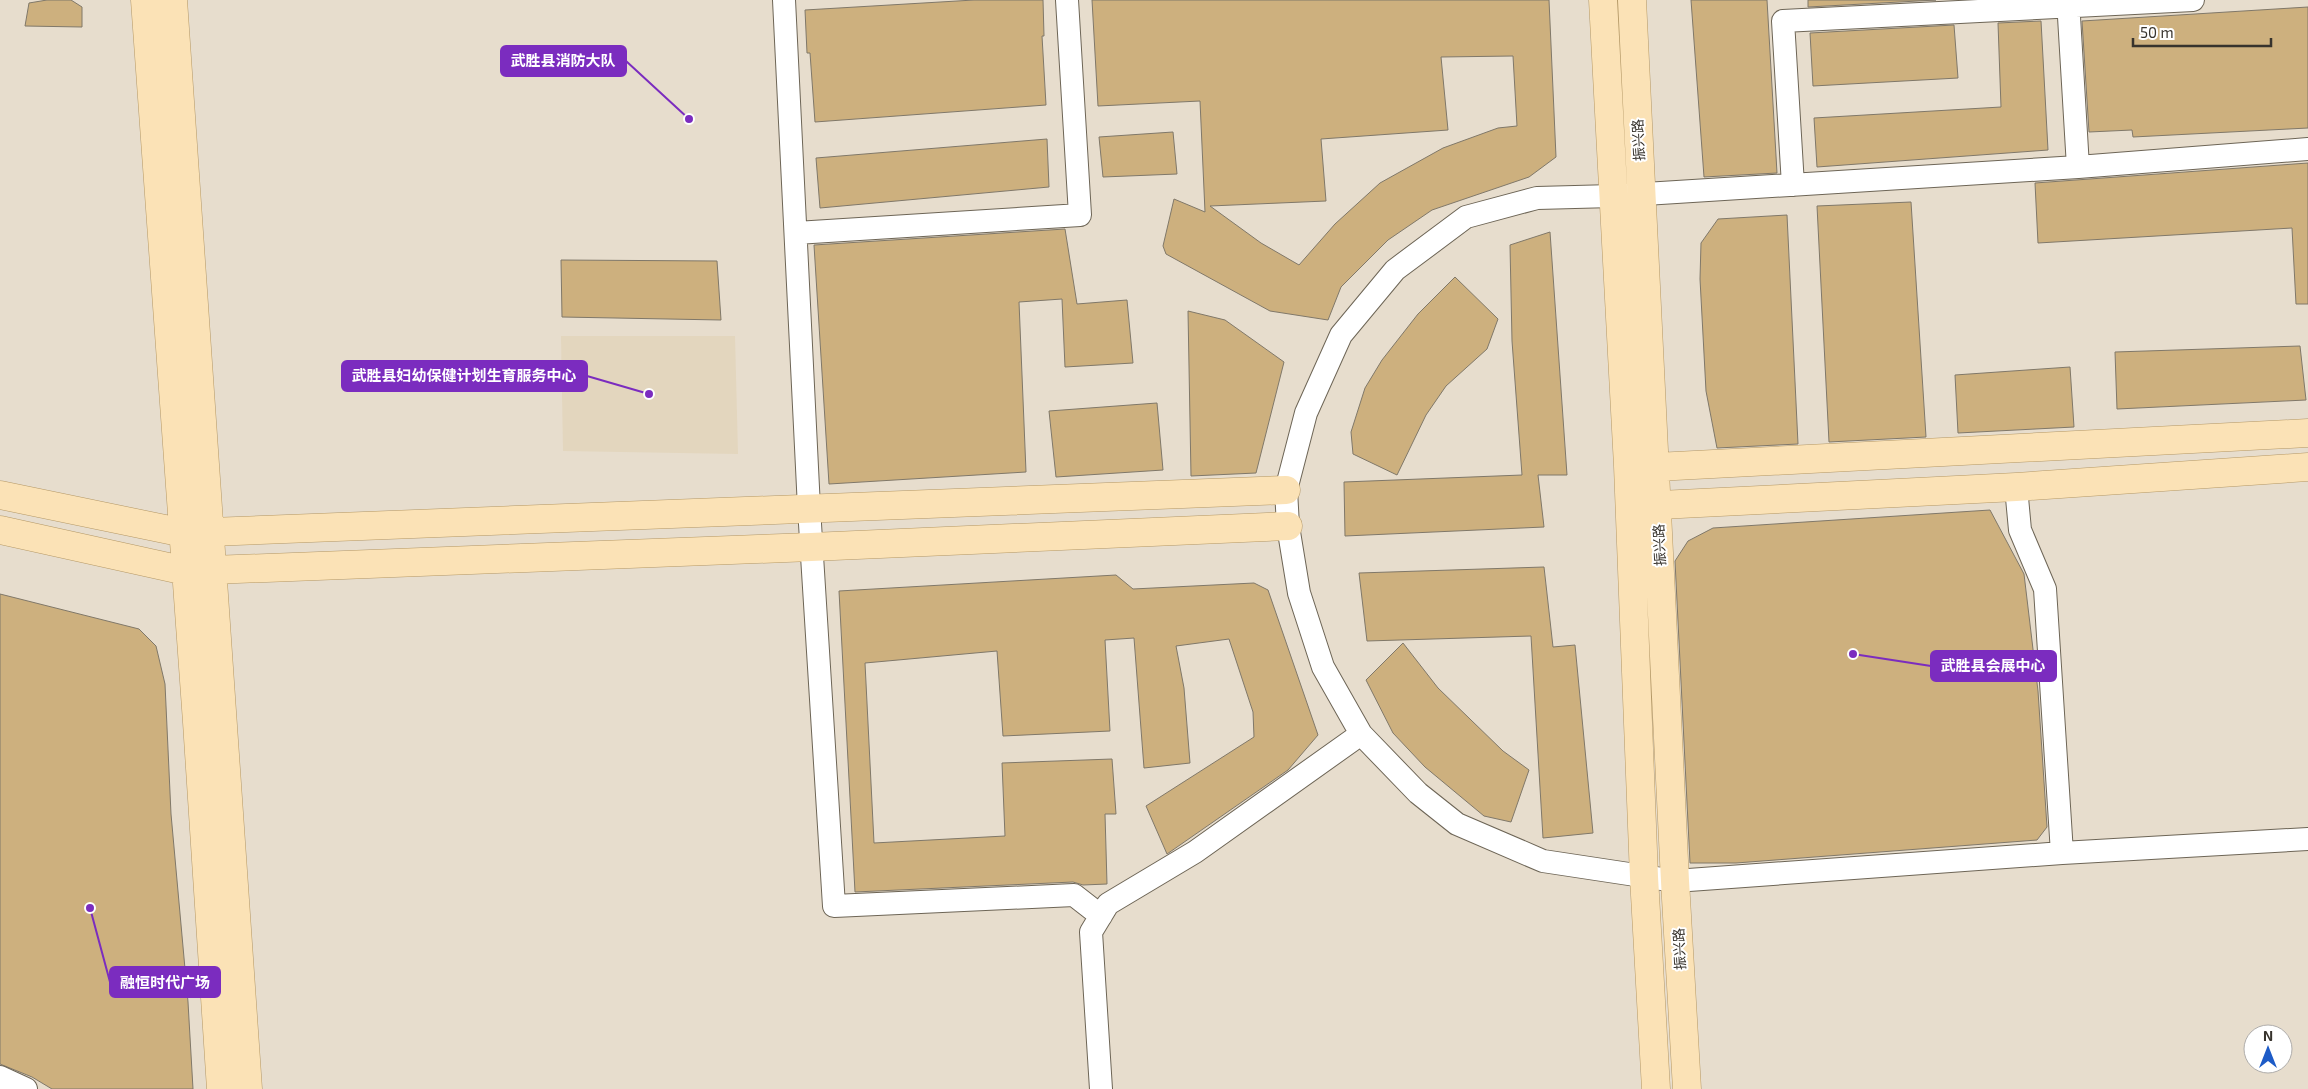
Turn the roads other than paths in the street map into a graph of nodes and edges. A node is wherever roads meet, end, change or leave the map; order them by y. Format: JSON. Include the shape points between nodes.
{"nodes":[{"id":1,"x":145,"y":0,"type":"edge"},
{"id":2,"x":173,"y":0,"type":"edge"},
{"id":3,"x":784,"y":0,"type":"edge"},
{"id":4,"x":1067,"y":0,"type":"edge"},
{"id":5,"x":1603,"y":0,"type":"edge"},
{"id":6,"x":1632,"y":0,"type":"edge"},
{"id":7,"x":2193,"y":0,"type":"edge"},
{"id":8,"x":2069,"y":3,"type":"edge"},
{"id":9,"x":2308,"y":150,"type":"edge"},
{"id":10,"x":2078,"y":167,"type":"junction"},
{"id":11,"x":1793,"y":185,"type":"junction"},
{"id":12,"x":1641,"y":194,"type":"junction"},
{"id":13,"x":1613,"y":196,"type":"junction"},
{"id":14,"x":796,"y":233,"type":"junction"},
{"id":15,"x":2308,"y":434,"type":"edge"},
{"id":16,"x":1628,"y":466,"type":"junction"},
{"id":17,"x":1656,"y":467,"type":"junction"},
{"id":18,"x":2308,"y":467,"type":"edge"},
{"id":19,"x":2016,"y":487,"type":"junction"},
{"id":20,"x":1286,"y":490,"type":"junction"},
{"id":21,"x":0,"y":494,"type":"edge"},
{"id":22,"x":1657,"y":504,"type":"junction"},
{"id":23,"x":1629,"y":506,"type":"junction"},
{"id":24,"x":808,"y":508,"type":"junction"},
{"id":25,"x":1288,"y":526,"type":"junction"},
{"id":26,"x":0,"y":530,"type":"edge"},
{"id":27,"x":196,"y":532,"type":"junction"},
{"id":28,"x":811,"y":547,"type":"junction"},
{"id":29,"x":199,"y":570,"type":"junction"},
{"id":30,"x":1361,"y":734,"type":"junction"},
{"id":31,"x":2308,"y":840,"type":"edge"},
{"id":32,"x":2062,"y":853,"type":"junction"},
{"id":33,"x":1644,"y":877,"type":"junction"},
{"id":34,"x":1675,"y":881,"type":"junction"},
{"id":35,"x":1101,"y":916,"type":"junction"},
{"id":36,"x":0,"y":1077,"type":"edge"},
{"id":37,"x":26,"y":1089,"type":"edge"},
{"id":38,"x":221,"y":1089,"type":"edge"},
{"id":39,"x":248,"y":1089,"type":"edge"},
{"id":40,"x":1101,"y":1089,"type":"edge"},
{"id":41,"x":1656,"y":1089,"type":"edge"},
{"id":42,"x":1687,"y":1089,"type":"edge"}],
"edges":[{"from":1,"to":27,"type":"main road"},
{"from":2,"to":27,"type":"main road"},
{"from":3,"to":14,"type":"street"},
{"from":4,"to":14,"type":"street","via":[[1080,214]]},
{"from":5,"to":13,"type":"main road","name":"振兴路"},
{"from":6,"to":12,"type":"main road","name":"振兴路"},
{"from":7,"to":8,"type":"street"},
{"from":8,"to":10,"type":"street"},
{"from":8,"to":11,"type":"street","via":[[1783,20]]},
{"from":9,"to":10,"type":"street"},
{"from":10,"to":11,"type":"street"},
{"from":11,"to":12,"type":"street"},
{"from":12,"to":13,"type":"street"},
{"from":12,"to":17,"type":"main road","name":"振兴路"},
{"from":13,"to":16,"type":"main road","name":"振兴路"},
{"from":13,"to":20,"type":"street","via":[[1537,198],[1466,217],[1395,270],[1342,335],[1306,414]]},
{"from":14,"to":24,"type":"street"},
{"from":15,"to":17,"type":"main road"},
{"from":16,"to":17,"type":"main road"},
{"from":16,"to":23,"type":"main road","name":"振兴路"},
{"from":17,"to":22,"type":"main road","name":"振兴路"},
{"from":18,"to":19,"type":"main road"},
{"from":19,"to":22,"type":"main road"},
{"from":19,"to":32,"type":"street","via":[[2020,530],[2045,589]]},
{"from":20,"to":24,"type":"main road"},
{"from":20,"to":25,"type":"street"},
{"from":21,"to":27,"type":"main road"},
{"from":22,"to":23,"type":"main road"},
{"from":22,"to":34,"type":"main road","name":"振兴路"},
{"from":23,"to":33,"type":"main road","name":"振兴路"},
{"from":24,"to":27,"type":"main road"},
{"from":24,"to":28,"type":"street"},
{"from":25,"to":28,"type":"main road"},
{"from":25,"to":30,"type":"street","via":[[1299,593],[1323,667]]},
{"from":26,"to":29,"type":"main road"},
{"from":27,"to":29,"type":"main road"},
{"from":28,"to":29,"type":"main road"},
{"from":28,"to":35,"type":"street","via":[[834,906],[1074,895]]},
{"from":29,"to":38,"type":"main road"},
{"from":29,"to":39,"type":"main road"},
{"from":30,"to":33,"type":"street","via":[[1418,793],[1457,824],[1542,861]]},
{"from":30,"to":35,"type":"street","via":[[1195,852],[1108,904]]},
{"from":31,"to":32,"type":"street"},
{"from":32,"to":34,"type":"street"},
{"from":33,"to":34,"type":"street"},
{"from":33,"to":41,"type":"main road","name":"振兴路"},
{"from":34,"to":42,"type":"main road","name":"振兴路"},
{"from":35,"to":40,"type":"street","via":[[1092,932]]},
{"from":36,"to":37,"type":"street"}]}
